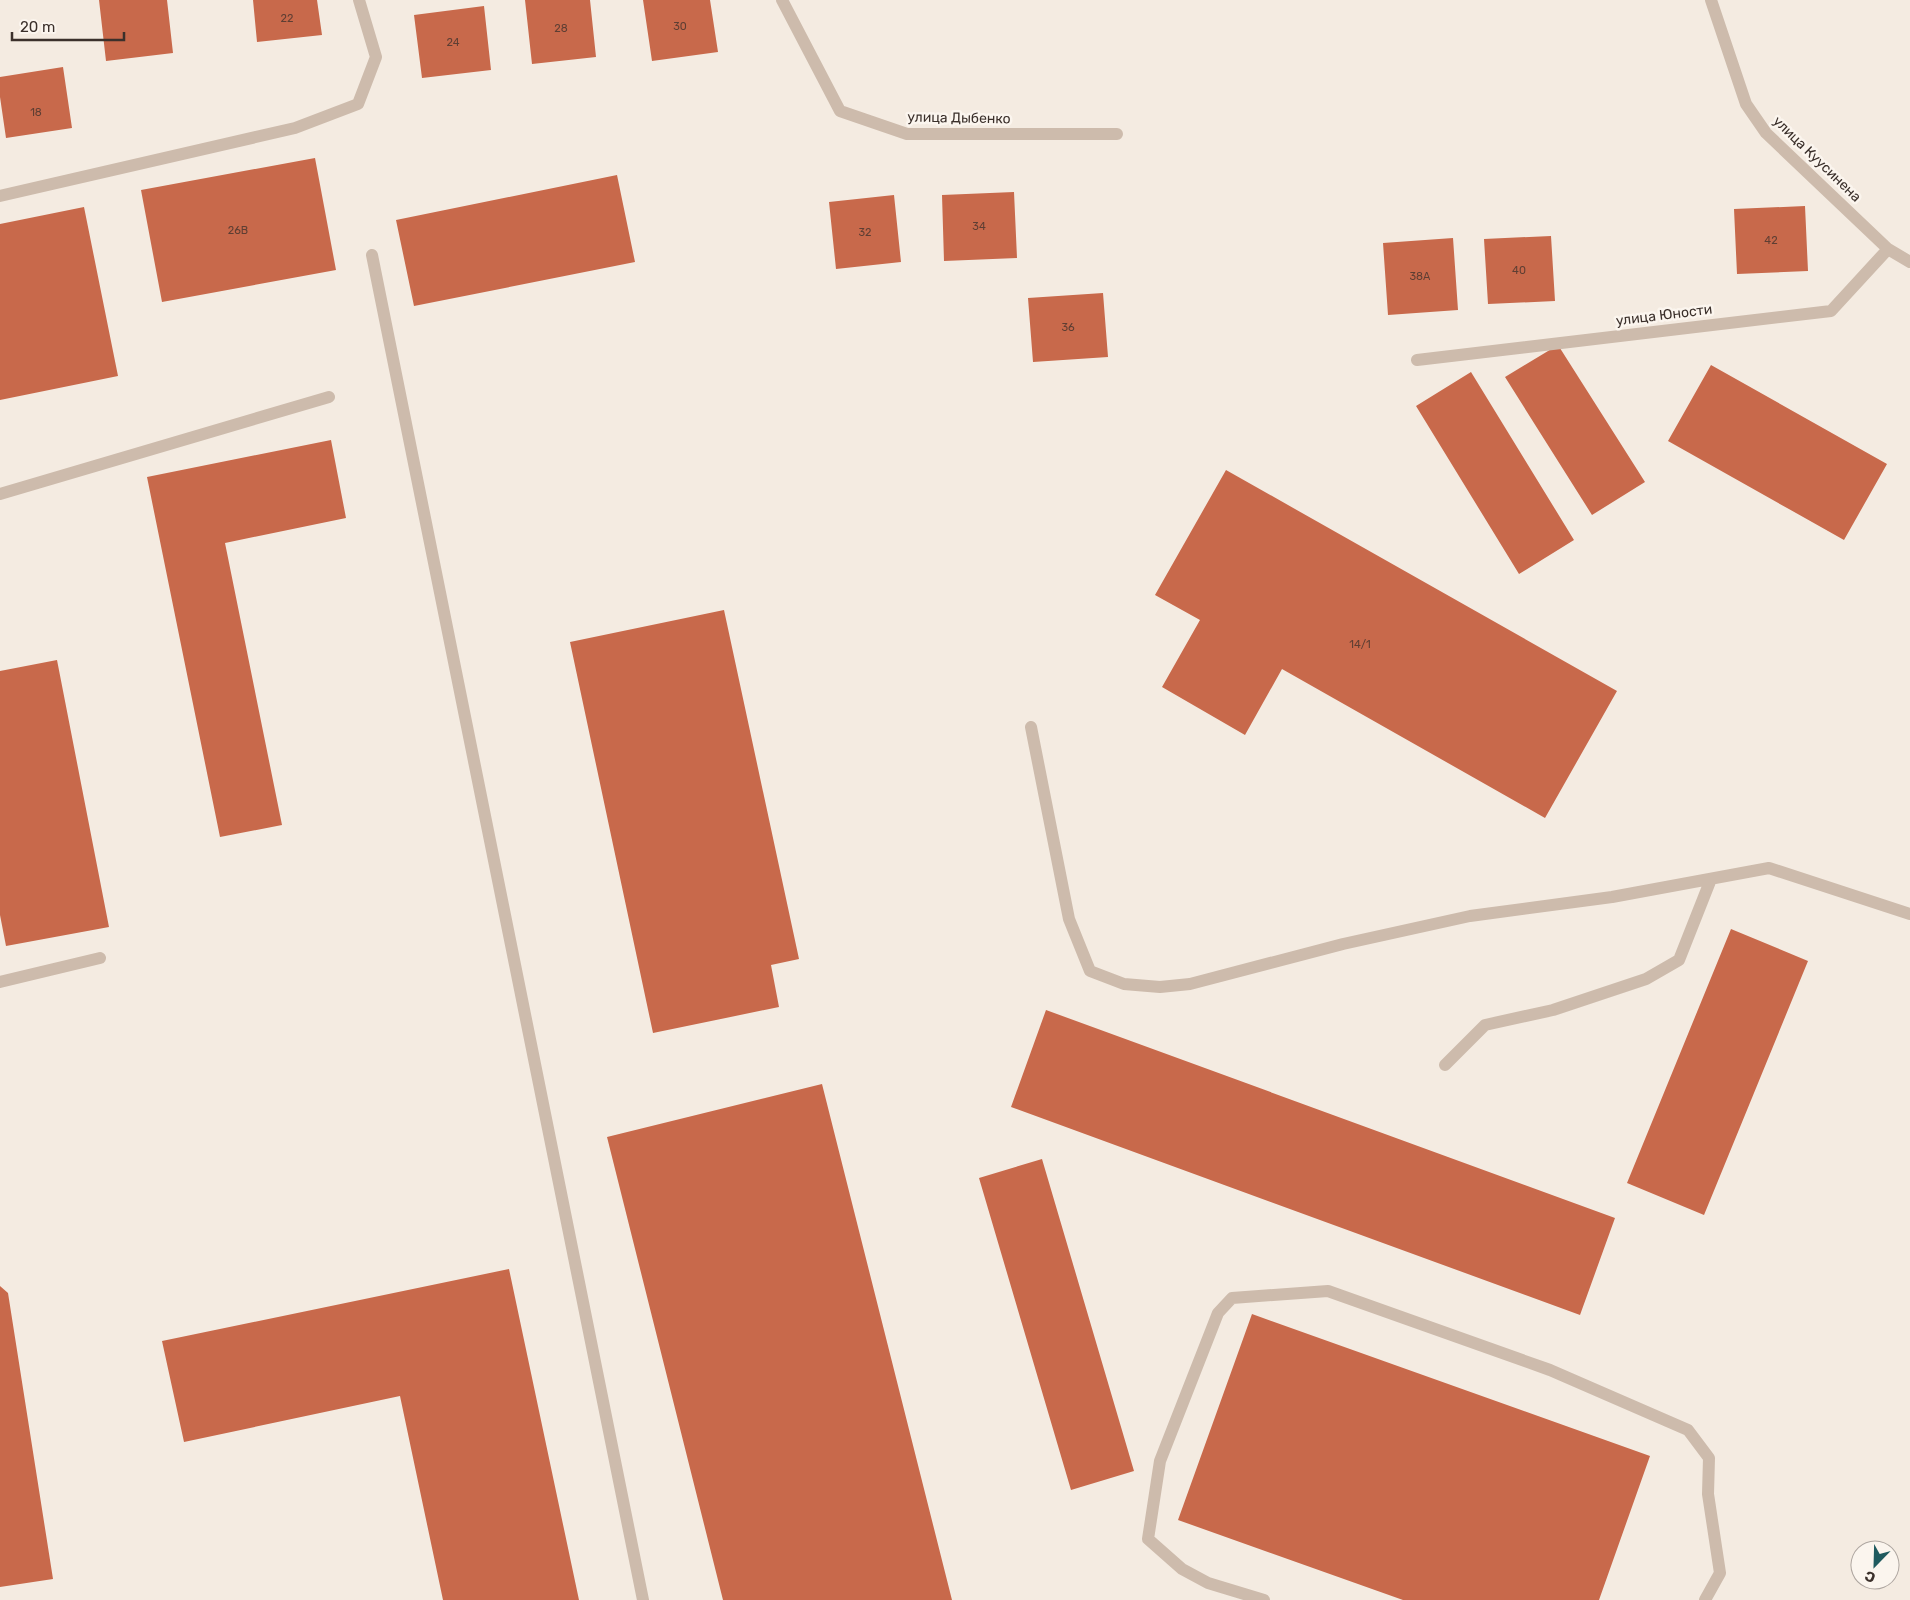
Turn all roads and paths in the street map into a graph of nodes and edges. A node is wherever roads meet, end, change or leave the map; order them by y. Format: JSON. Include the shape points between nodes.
{"nodes":[{"id":1,"x":359,"y":0,"type":"edge"},
{"id":2,"x":782,"y":0,"type":"edge"},
{"id":3,"x":1711,"y":0,"type":"edge"},
{"id":4,"x":1117,"y":134,"type":"dead end"},
{"id":5,"x":0,"y":196,"type":"edge"},
{"id":6,"x":1888,"y":249,"type":"junction"},
{"id":7,"x":372,"y":255,"type":"dead end"},
{"id":8,"x":1910,"y":262,"type":"edge"},
{"id":9,"x":1417,"y":360,"type":"dead end"},
{"id":10,"x":329,"y":396,"type":"dead end"},
{"id":11,"x":0,"y":494,"type":"edge"},
{"id":12,"x":1031,"y":726,"type":"dead end"},
{"id":13,"x":1711,"y":878,"type":"junction"},
{"id":14,"x":1910,"y":914,"type":"edge"},
{"id":15,"x":100,"y":958,"type":"dead end"},
{"id":16,"x":0,"y":982,"type":"edge"},
{"id":17,"x":1445,"y":1064,"type":"dead end"},
{"id":18,"x":643,"y":1600,"type":"edge"},
{"id":19,"x":1264,"y":1600,"type":"edge"},
{"id":20,"x":1705,"y":1600,"type":"edge"}],
"edges":[{"from":1,"to":5,"type":"street","via":[[376,58],[358,104],[295,128]]},
{"from":2,"to":4,"type":"street","name":"улица Дыбенко","via":[[840,111],[907,134]]},
{"from":3,"to":6,"type":"street","name":"улица Куусинена","via":[[1746,104],[1766,132]]},
{"from":6,"to":8,"type":"street","name":"улица Куусинена"},
{"from":6,"to":9,"type":"street","name":"улица Юности","via":[[1831,311]]},
{"from":7,"to":18,"type":"street"},
{"from":10,"to":11,"type":"street"},
{"from":12,"to":13,"type":"street","via":[[1069,919],[1090,971],[1124,984],[1160,987],[1190,984],[1343,944],[1470,916],[1612,897]]},
{"from":13,"to":14,"type":"street","via":[[1769,868]]},
{"from":13,"to":17,"type":"street","via":[[1679,960],[1646,980],[1553,1010],[1485,1025]]},
{"from":15,"to":16,"type":"street"},
{"from":19,"to":20,"type":"street","via":[[1208,1583],[1182,1569],[1148,1539],[1160,1460],[1218,1313],[1232,1298],[1328,1291],[1550,1370],[1688,1430],[1708,1458],[1708,1494],[1720,1572]]}]}
